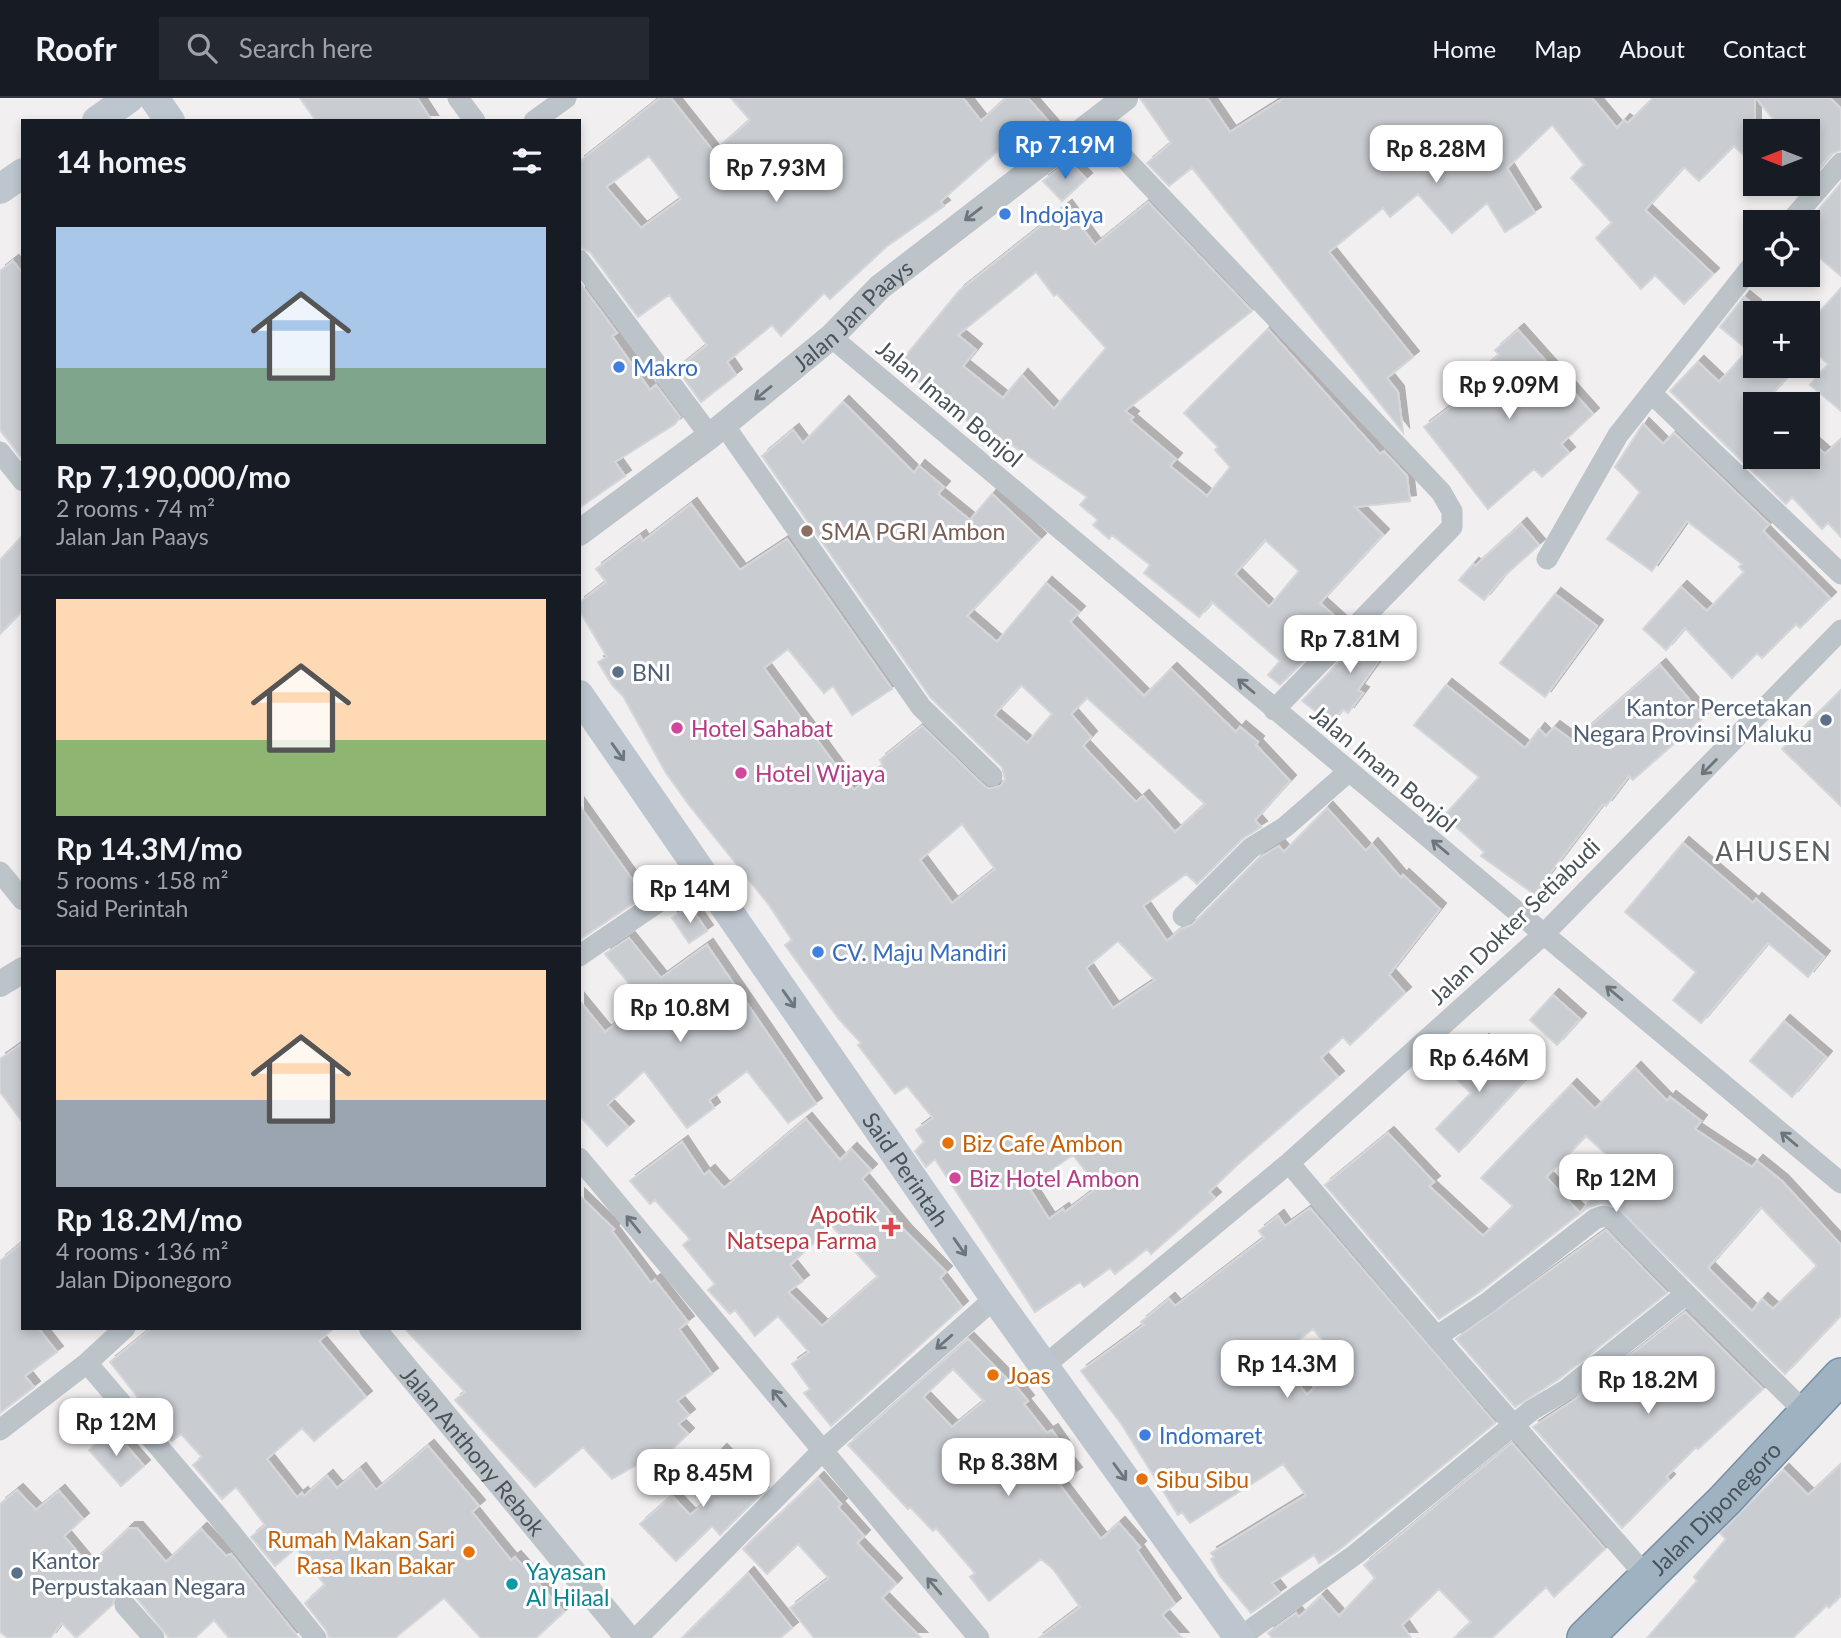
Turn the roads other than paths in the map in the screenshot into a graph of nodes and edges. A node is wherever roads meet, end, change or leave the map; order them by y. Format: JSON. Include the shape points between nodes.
{"nodes":[{"id":1,"x":129,"y":98,"type":"edge"},
{"id":2,"x":154,"y":98,"type":"edge"},
{"id":3,"x":458,"y":98,"type":"edge"},
{"id":4,"x":566,"y":98,"type":"edge"},
{"id":5,"x":1125,"y":98,"type":"edge"},
{"id":6,"x":100,"y":119,"type":"edge"},
{"id":7,"x":169,"y":119,"type":"edge"},
{"id":8,"x":474,"y":119,"type":"edge"},
{"id":9,"x":537,"y":119,"type":"edge"},
{"id":10,"x":1091,"y":123,"type":"junction"},
{"id":11,"x":1841,"y":163,"type":"edge"},
{"id":12,"x":21,"y":174,"type":"edge"},
{"id":13,"x":0,"y":189,"type":"edge"},
{"id":14,"x":1800,"y":210,"type":"edge"},
{"id":15,"x":581,"y":262,"type":"edge"},
{"id":16,"x":1743,"y":277,"type":"edge"},
{"id":17,"x":831,"y":337,"type":"junction"},
{"id":18,"x":1651,"y":393,"type":"junction"},
{"id":19,"x":717,"y":430,"type":"junction"},
{"id":20,"x":0,"y":452,"type":"edge"},
{"id":21,"x":21,"y":478,"type":"edge"},
{"id":22,"x":581,"y":532,"type":"edge"},
{"id":23,"x":1547,"y":559,"type":"dead end"},
{"id":24,"x":1841,"y":574,"type":"edge"},
{"id":25,"x":1841,"y":629,"type":"edge"},
{"id":26,"x":581,"y":698,"type":"edge"},
{"id":27,"x":1274,"y":710,"type":"junction"},
{"id":28,"x":1347,"y":773,"type":"junction"},
{"id":29,"x":992,"y":776,"type":"dead end"},
{"id":30,"x":0,"y":872,"type":"edge"},
{"id":31,"x":701,"y":873,"type":"junction"},
{"id":32,"x":21,"y":898,"type":"edge"},
{"id":33,"x":1183,"y":916,"type":"dead end"},
{"id":34,"x":1544,"y":934,"type":"junction"},
{"id":35,"x":581,"y":955,"type":"edge"},
{"id":36,"x":21,"y":971,"type":"edge"},
{"id":37,"x":0,"y":984,"type":"edge"},
{"id":38,"x":581,"y":1160,"type":"edge"},
{"id":39,"x":1290,"y":1164,"type":"junction"},
{"id":40,"x":1841,"y":1183,"type":"edge"},
{"id":41,"x":1686,"y":1294,"type":"junction"},
{"id":42,"x":995,"y":1298,"type":"junction"},
{"id":43,"x":123,"y":1330,"type":"edge"},
{"id":44,"x":374,"y":1330,"type":"edge"},
{"id":45,"x":1437,"y":1337,"type":"junction"},
{"id":46,"x":87,"y":1363,"type":"junction"},
{"id":47,"x":1044,"y":1366,"type":"junction"},
{"id":48,"x":1841,"y":1376,"type":"edge"},
{"id":49,"x":1805,"y":1412,"type":"junction"},
{"id":50,"x":1513,"y":1426,"type":"junction"},
{"id":51,"x":0,"y":1430,"type":"edge"},
{"id":52,"x":823,"y":1450,"type":"junction"},
{"id":53,"x":1647,"y":1577,"type":"junction"},
{"id":54,"x":125,"y":1605,"type":"dead end"},
{"id":55,"x":154,"y":1638,"type":"edge"},
{"id":56,"x":316,"y":1638,"type":"edge"},
{"id":57,"x":628,"y":1638,"type":"edge"},
{"id":58,"x":637,"y":1638,"type":"edge"},
{"id":59,"x":979,"y":1638,"type":"edge"},
{"id":60,"x":1239,"y":1638,"type":"edge"},
{"id":61,"x":1585,"y":1638,"type":"edge"}],
"edges":[{"from":1,"to":6,"type":"main road"},
{"from":2,"to":7,"type":"main road"},
{"from":3,"to":8,"type":"street"},
{"from":4,"to":9,"type":"street"},
{"from":5,"to":10,"type":"street","name":"Jalan Jan Paays"},
{"from":10,"to":17,"type":"street","name":"Jalan Jan Paays","one_way":true,"via":[[880,287]]},
{"from":10,"to":27,"type":"street","via":[[1441,492],[1452,511],[1452,527]]},
{"from":11,"to":14,"type":"street"},
{"from":12,"to":13,"type":"main road"},
{"from":15,"to":19,"type":"street"},
{"from":16,"to":18,"type":"street"},
{"from":17,"to":19,"type":"street","name":"Jalan Jan Paays","one_way":true},
{"from":27,"to":17,"type":"street","name":"Jalan Imam Bonjol","one_way":true},
{"from":18,"to":23,"type":"street","via":[[1607,450]]},
{"from":18,"to":24,"type":"street"},
{"from":19,"to":22,"type":"street","name":"Jalan Jan Paays"},
{"from":19,"to":29,"type":"street","via":[[921,707]]},
{"from":20,"to":21,"type":"street"},
{"from":25,"to":34,"type":"street","name":"Jalan Dokter Setiabudi","one_way":true},
{"from":26,"to":31,"type":"main road","name":"Said Perintah","one_way":true},
{"from":27,"to":28,"type":"street","name":"Jalan Imam Bonjol"},
{"from":28,"to":33,"type":"street","via":[[1285,827],[1251,848]]},
{"from":34,"to":28,"type":"street","name":"Jalan Imam Bonjol","one_way":true},
{"from":30,"to":32,"type":"street"},
{"from":31,"to":35,"type":"street"},
{"from":31,"to":42,"type":"main road","name":"Said Perintah","one_way":true},
{"from":34,"to":39,"type":"street","name":"Jalan Dokter Setiabudi"},
{"from":40,"to":34,"type":"street","name":"Jalan Imam Bonjol","one_way":true},
{"from":36,"to":37,"type":"street"},
{"from":52,"to":38,"type":"street","one_way":true},
{"from":39,"to":45,"type":"street"},
{"from":39,"to":47,"type":"street","name":"Jalan Dokter Setiabudi"},
{"from":41,"to":45,"type":"street","via":[[1613,1219],[1604,1216]]},
{"from":41,"to":49,"type":"street"},
{"from":41,"to":50,"type":"street","via":[[1593,1370]]},
{"from":42,"to":47,"type":"main road","name":"Said Perintah"},
{"from":42,"to":52,"type":"street","one_way":true},
{"from":43,"to":46,"type":"street"},
{"from":44,"to":57,"type":"street","name":"Jalan Anthony Rebok"},
{"from":45,"to":50,"type":"street"},
{"from":46,"to":51,"type":"street"},
{"from":46,"to":56,"type":"street"},
{"from":47,"to":60,"type":"main road","name":"Said Perintah","one_way":true},
{"from":48,"to":49,"type":"highway","name":"Jalan Diponegoro"},
{"from":49,"to":53,"type":"highway","name":"Jalan Diponegoro"},
{"from":50,"to":53,"type":"street"},
{"from":50,"to":60,"type":"street","via":[[1356,1554]]},
{"from":52,"to":58,"type":"street"},
{"from":59,"to":52,"type":"street","one_way":true},
{"from":53,"to":61,"type":"highway","name":"Jalan Diponegoro"},
{"from":54,"to":55,"type":"street"}]}
